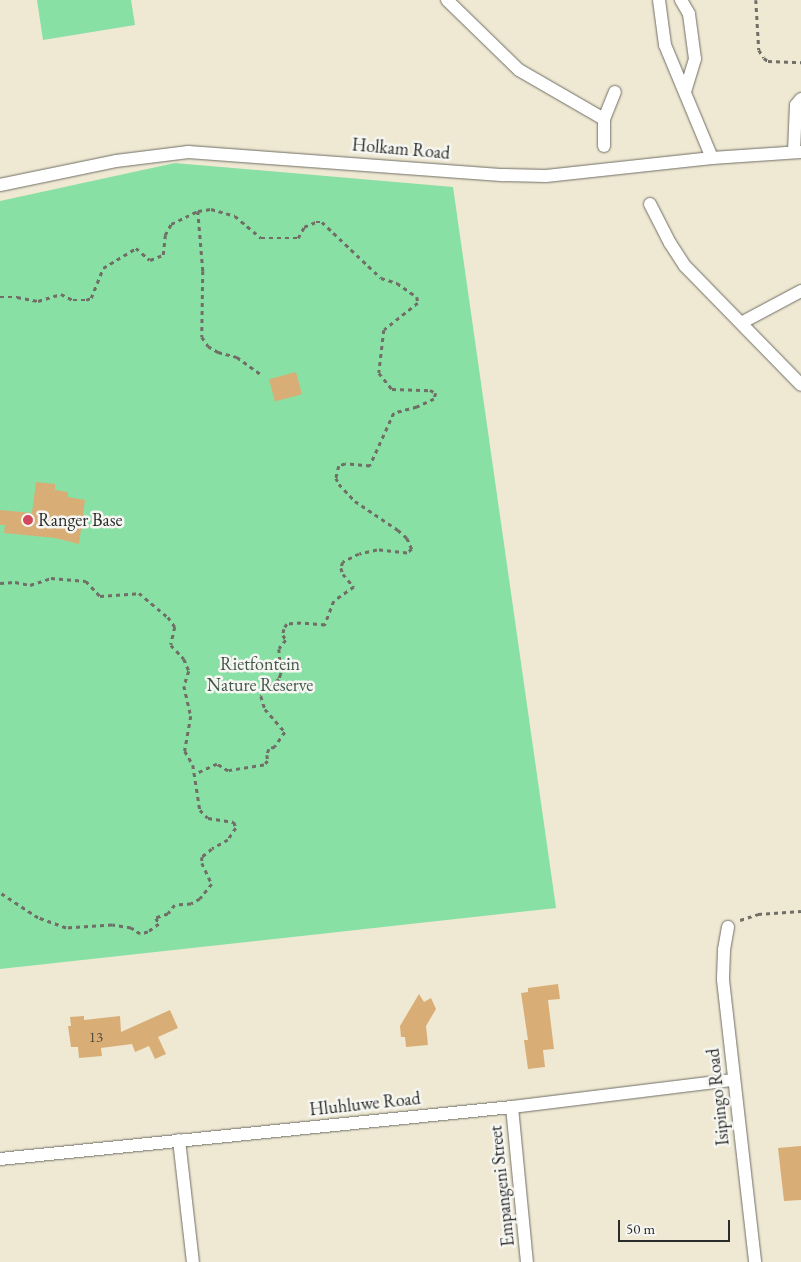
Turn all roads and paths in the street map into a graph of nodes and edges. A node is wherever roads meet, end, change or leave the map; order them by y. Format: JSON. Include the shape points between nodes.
{"nodes":[{"id":1,"x":447,"y":0,"type":"edge"},
{"id":2,"x":659,"y":0,"type":"edge"},
{"id":3,"x":681,"y":0,"type":"edge"},
{"id":4,"x":756,"y":0,"type":"edge"},
{"id":5,"x":801,"y":62,"type":"edge"},
{"id":6,"x":615,"y":92,"type":"dead end"},
{"id":7,"x":685,"y":92,"type":"junction"},
{"id":8,"x":801,"y":99,"type":"edge"},
{"id":9,"x":604,"y":120,"type":"junction"},
{"id":10,"x":604,"y":146,"type":"dead end"},
{"id":11,"x":798,"y":152,"type":"edge"},
{"id":12,"x":712,"y":158,"type":"junction"},
{"id":13,"x":0,"y":186,"type":"edge"},
{"id":14,"x":650,"y":204,"type":"dead end"},
{"id":15,"x":198,"y":212,"type":"junction"},
{"id":16,"x":801,"y":291,"type":"edge"},
{"id":17,"x":0,"y":297,"type":"edge"},
{"id":18,"x":740,"y":323,"type":"junction"},
{"id":19,"x":260,"y":374,"type":"dead end"},
{"id":20,"x":801,"y":385,"type":"edge"},
{"id":21,"x":0,"y":584,"type":"edge"},
{"id":22,"x":193,"y":775,"type":"junction"},
{"id":23,"x":0,"y":893,"type":"edge"},
{"id":24,"x":801,"y":910,"type":"edge"},
{"id":25,"x":728,"y":927,"type":"joint"},
{"id":26,"x":733,"y":1080,"type":"junction"},
{"id":27,"x":512,"y":1107,"type":"junction"},
{"id":28,"x":179,"y":1140,"type":"junction"},
{"id":29,"x":0,"y":1159,"type":"edge"},
{"id":30,"x":193,"y":1262,"type":"edge"},
{"id":31,"x":527,"y":1262,"type":"edge"},
{"id":32,"x":755,"y":1262,"type":"edge"}],
"edges":[{"from":1,"to":9,"type":"street","via":[[520,70]]},
{"from":2,"to":7,"type":"street","via":[[665,45]]},
{"from":3,"to":7,"type":"street","via":[[689,14],[695,59]]},
{"from":4,"to":5,"type":"path","via":[[759,50],[764,58],[768,61]]},
{"from":6,"to":9,"type":"street"},
{"from":7,"to":12,"type":"street"},
{"from":8,"to":11,"type":"street","via":[[796,105]]},
{"from":9,"to":10,"type":"street"},
{"from":11,"to":12,"type":"street","name":"Holkam Road"},
{"from":12,"to":13,"type":"street","name":"Holkam Road","via":[[586,173],[504,175],[188,152],[116,161]]},
{"from":14,"to":18,"type":"street","via":[[685,266]]},
{"from":15,"to":17,"type":"path","via":[[171,224],[167,229],[163,255],[150,260],[136,248],[103,268],[91,298],[73,300],[62,294],[38,302]]},
{"from":15,"to":19,"type":"path","via":[[203,270],[202,337],[208,346],[237,357]]},
{"from":15,"to":22,"type":"path","via":[[211,209],[235,216],[261,238],[298,238],[304,227],[322,222],[381,278],[397,283],[417,297],[418,303],[384,330],[379,373],[392,389],[436,393],[434,398],[417,407],[394,412],[370,466],[339,466],[336,478],[355,501],[407,538],[412,549],[407,552],[377,550],[343,562],[343,574],[354,588],[334,601],[325,625],[287,624],[284,646],[278,649],[281,674],[261,696],[265,709],[285,732],[267,755],[268,761],[264,765],[228,771],[217,764]]},
{"from":16,"to":18,"type":"street"},
{"from":18,"to":20,"type":"street"},
{"from":21,"to":22,"type":"path","via":[[15,582],[30,586],[51,578],[86,581],[100,596],[139,594],[168,617],[175,627],[171,645],[184,659],[189,671],[184,686],[191,716],[185,751]]},
{"from":22,"to":23,"type":"path","via":[[200,810],[208,818],[234,822],[236,828],[228,840],[202,857],[212,884],[200,899],[191,904],[175,905],[168,914],[156,918],[159,924],[148,932],[140,934],[131,928],[112,925],[66,928],[38,918]]},
{"from":24,"to":25,"type":"path","via":[[758,914]]},
{"from":25,"to":26,"type":"street","name":"Isipingo Road","via":[[723,980]]},
{"from":26,"to":27,"type":"street","name":"Hluhluwe Road"},
{"from":26,"to":32,"type":"street","name":"Isipingo Road"},
{"from":27,"to":28,"type":"street","name":"Hluhluwe Road"},
{"from":27,"to":31,"type":"street","name":"Empangeni Street"},
{"from":28,"to":29,"type":"street","name":"Hluhluwe Road"},
{"from":28,"to":30,"type":"street"}]}
